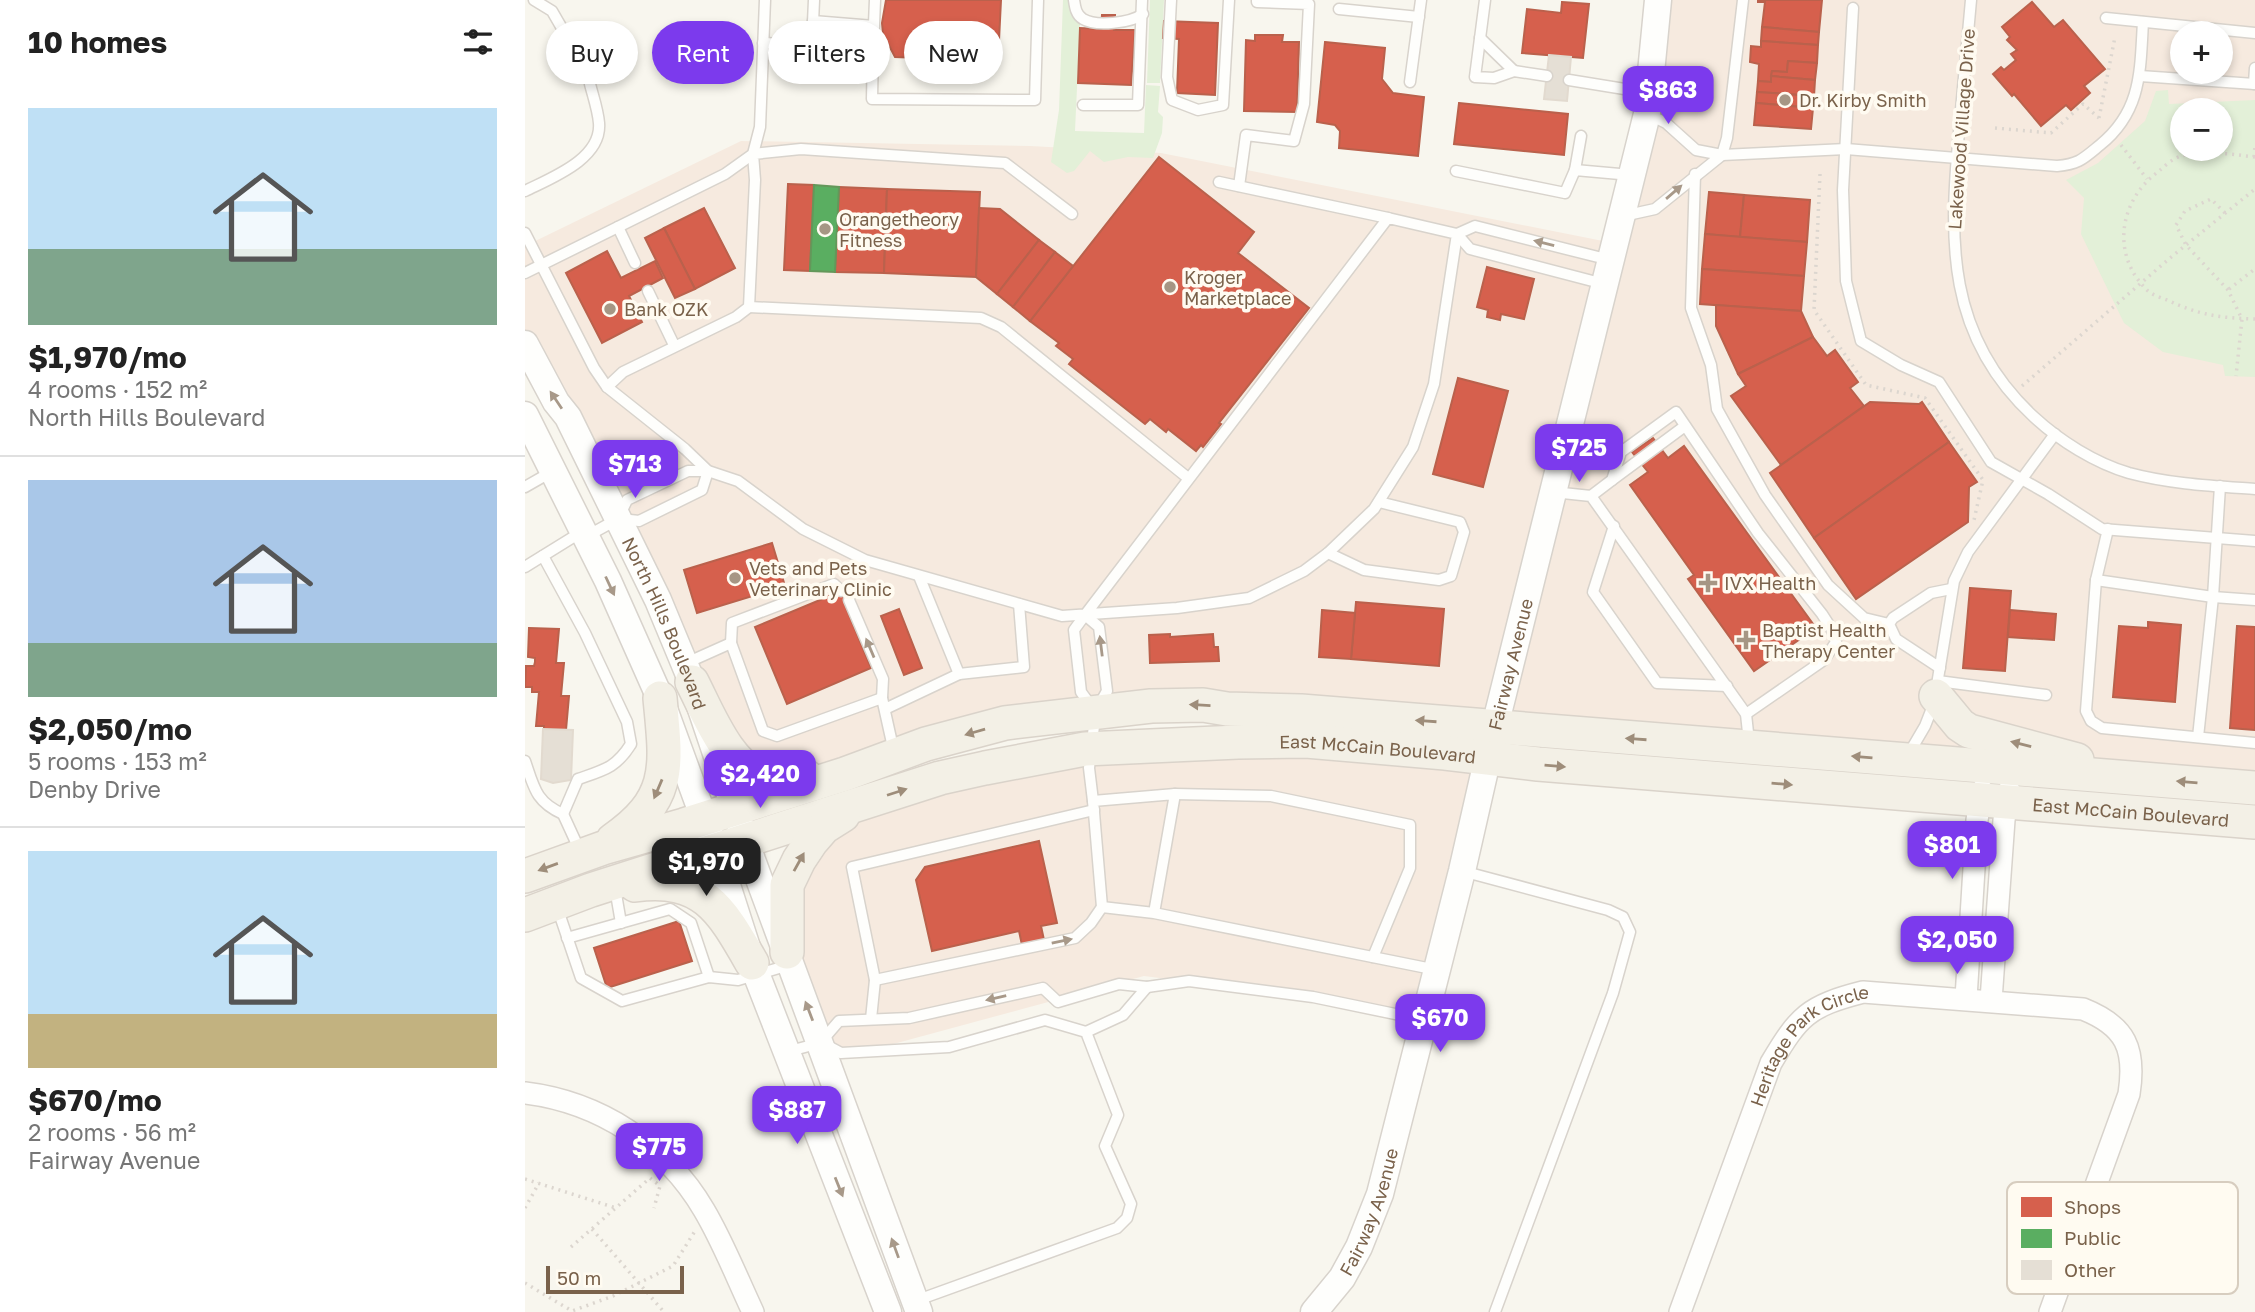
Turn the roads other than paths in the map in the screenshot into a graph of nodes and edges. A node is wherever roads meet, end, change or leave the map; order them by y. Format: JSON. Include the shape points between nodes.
{"nodes":[{"id":1,"x":534,"y":0,"type":"edge"},
{"id":2,"x":765,"y":0,"type":"edge"},
{"id":3,"x":814,"y":0,"type":"edge"},
{"id":4,"x":875,"y":0,"type":"edge"},
{"id":5,"x":1038,"y":0,"type":"edge"},
{"id":6,"x":1074,"y":0,"type":"edge"},
{"id":7,"x":1142,"y":0,"type":"edge"},
{"id":8,"x":1171,"y":0,"type":"edge"},
{"id":9,"x":1229,"y":0,"type":"edge"},
{"id":10,"x":1257,"y":0,"type":"edge"},
{"id":11,"x":1421,"y":0,"type":"edge"},
{"id":12,"x":1485,"y":0,"type":"edge"},
{"id":13,"x":1658,"y":0,"type":"edge"},
{"id":14,"x":1743,"y":0,"type":"edge"},
{"id":15,"x":1971,"y":0,"type":"edge"},
{"id":16,"x":1853,"y":8,"type":"dead end"},
{"id":17,"x":1339,"y":9,"type":"dead end"},
{"id":18,"x":1143,"y":14,"type":"junction"},
{"id":19,"x":1419,"y":17,"type":"junction"},
{"id":20,"x":2106,"y":18,"type":"dead end"},
{"id":21,"x":558,"y":21,"type":"edge"},
{"id":22,"x":813,"y":21,"type":"edge"},
{"id":23,"x":874,"y":21,"type":"edge"},
{"id":24,"x":2143,"y":22,"type":"junction"},
{"id":25,"x":2255,"y":33,"type":"edge"},
{"id":26,"x":1480,"y":38,"type":"junction"},
{"id":27,"x":763,"y":43,"type":"junction"},
{"id":28,"x":768,"y":43,"type":"edge"},
{"id":29,"x":2255,"y":68,"type":"edge"},
{"id":30,"x":1514,"y":71,"type":"junction"},
{"id":31,"x":1547,"y":76,"type":"dead end"},
{"id":32,"x":2140,"y":76,"type":"junction"},
{"id":33,"x":1569,"y":80,"type":"dead end"},
{"id":34,"x":1410,"y":82,"type":"dead end"},
{"id":35,"x":590,"y":84,"type":"dead end"},
{"id":36,"x":872,"y":84,"type":"edge"},
{"id":37,"x":2254,"y":84,"type":"edge"},
{"id":38,"x":1649,"y":103,"type":"junction"},
{"id":39,"x":1083,"y":105,"type":"dead end"},
{"id":40,"x":1581,"y":136,"type":"dead end"},
{"id":41,"x":1846,"y":149,"type":"junction"},
{"id":42,"x":753,"y":154,"type":"junction"},
{"id":43,"x":1722,"y":155,"type":"junction"},
{"id":44,"x":1957,"y":158,"type":"junction"},
{"id":45,"x":1574,"y":170,"type":"junction"},
{"id":46,"x":1456,"y":171,"type":"dead end"},
{"id":47,"x":1695,"y":174,"type":"junction"},
{"id":48,"x":1631,"y":175,"type":"junction"},
{"id":49,"x":1219,"y":182,"type":"dead end"},
{"id":50,"x":1239,"y":187,"type":"junction"},
{"id":51,"x":525,"y":191,"type":"edge"},
{"id":52,"x":1072,"y":215,"type":"dead end"},
{"id":53,"x":1621,"y":216,"type":"junction"},
{"id":54,"x":1388,"y":218,"type":"junction"},
{"id":55,"x":618,"y":227,"type":"junction"},
{"id":56,"x":525,"y":233,"type":"edge"},
{"id":57,"x":1457,"y":234,"type":"junction"},
{"id":58,"x":635,"y":263,"type":"dead end"},
{"id":59,"x":541,"y":265,"type":"junction"},
{"id":60,"x":1607,"y":272,"type":"junction"},
{"id":61,"x":525,"y":273,"type":"edge"},
{"id":62,"x":648,"y":291,"type":"dead end"},
{"id":63,"x":749,"y":307,"type":"junction"},
{"id":64,"x":525,"y":344,"type":"edge"},
{"id":65,"x":674,"y":345,"type":"junction"},
{"id":66,"x":607,"y":387,"type":"junction"},
{"id":67,"x":525,"y":415,"type":"edge"},
{"id":68,"x":1685,"y":426,"type":"junction"},
{"id":69,"x":2055,"y":434,"type":"junction"},
{"id":70,"x":553,"y":471,"type":"junction"},
{"id":71,"x":708,"y":471,"type":"junction"},
{"id":72,"x":1188,"y":478,"type":"junction"},
{"id":73,"x":2021,"y":479,"type":"junction"},
{"id":74,"x":1612,"y":480,"type":"junction"},
{"id":75,"x":2220,"y":486,"type":"junction"},
{"id":76,"x":525,"y":487,"type":"edge"},
{"id":77,"x":2255,"y":489,"type":"edge"},
{"id":78,"x":1553,"y":491,"type":"junction"},
{"id":79,"x":1591,"y":496,"type":"junction"},
{"id":80,"x":1379,"y":502,"type":"junction"},
{"id":81,"x":618,"y":519,"type":"junction"},
{"id":82,"x":1613,"y":526,"type":"junction"},
{"id":83,"x":2108,"y":529,"type":"junction"},
{"id":84,"x":584,"y":534,"type":"junction"},
{"id":85,"x":2218,"y":538,"type":"junction"},
{"id":86,"x":2255,"y":541,"type":"edge"},
{"id":87,"x":1328,"y":553,"type":"junction"},
{"id":88,"x":543,"y":556,"type":"junction"},
{"id":89,"x":525,"y":567,"type":"edge"},
{"id":90,"x":919,"y":576,"type":"junction"},
{"id":91,"x":2097,"y":580,"type":"junction"},
{"id":92,"x":1951,"y":589,"type":"junction"},
{"id":93,"x":841,"y":591,"type":"dead end"},
{"id":94,"x":2213,"y":597,"type":"junction"},
{"id":95,"x":849,"y":600,"type":"dead end"},
{"id":96,"x":2255,"y":600,"type":"edge"},
{"id":97,"x":1019,"y":604,"type":"junction"},
{"id":98,"x":1085,"y":615,"type":"junction"},
{"id":99,"x":1889,"y":624,"type":"junction"},
{"id":100,"x":731,"y":643,"type":"junction"},
{"id":101,"x":688,"y":673,"type":"junction"},
{"id":102,"x":959,"y":674,"type":"junction"},
{"id":103,"x":1938,"y":682,"type":"junction"},
{"id":104,"x":1727,"y":686,"type":"junction"},
{"id":105,"x":2046,"y":695,"type":"dead end"},
{"id":106,"x":660,"y":698,"type":"junction"},
{"id":107,"x":884,"y":703,"type":"junction"},
{"id":108,"x":1096,"y":711,"type":"junction"},
{"id":109,"x":1746,"y":714,"type":"junction"},
{"id":110,"x":1495,"y":726,"type":"junction"},
{"id":111,"x":2198,"y":737,"type":"junction"},
{"id":112,"x":2255,"y":743,"type":"edge"},
{"id":113,"x":1749,"y":748,"type":"junction"},
{"id":114,"x":1091,"y":749,"type":"junction"},
{"id":115,"x":895,"y":755,"type":"junction"},
{"id":116,"x":1487,"y":758,"type":"junction"},
{"id":117,"x":525,"y":761,"type":"edge"},
{"id":118,"x":1905,"y":761,"type":"junction"},
{"id":119,"x":1998,"y":768,"type":"junction"},
{"id":120,"x":845,"y":774,"type":"junction"},
{"id":121,"x":2133,"y":779,"type":"junction"},
{"id":122,"x":2255,"y":788,"type":"edge"},
{"id":123,"x":1175,"y":794,"type":"junction"},
{"id":124,"x":1994,"y":801,"type":"junction"},
{"id":125,"x":863,"y":803,"type":"junction"},
{"id":126,"x":1094,"y":805,"type":"junction"},
{"id":127,"x":563,"y":814,"type":"junction"},
{"id":128,"x":719,"y":814,"type":"junction"},
{"id":129,"x":2255,"y":821,"type":"edge"},
{"id":130,"x":730,"y":846,"type":"junction"},
{"id":131,"x":592,"y":851,"type":"junction"},
{"id":132,"x":1462,"y":872,"type":"junction"},
{"id":133,"x":525,"y":876,"type":"edge"},
{"id":134,"x":615,"y":885,"type":"junction"},
{"id":135,"x":556,"y":904,"type":"junction"},
{"id":136,"x":1102,"y":907,"type":"junction"},
{"id":137,"x":1154,"y":913,"type":"junction"},
{"id":138,"x":525,"y":915,"type":"edge"},
{"id":139,"x":621,"y":923,"type":"junction"},
{"id":140,"x":567,"y":938,"type":"junction"},
{"id":141,"x":1373,"y":957,"type":"junction"},
{"id":142,"x":789,"y":958,"type":"junction"},
{"id":143,"x":755,"y":969,"type":"junction"},
{"id":144,"x":1437,"y":970,"type":"junction"},
{"id":145,"x":709,"y":976,"type":"junction"},
{"id":146,"x":876,"y":980,"type":"junction"},
{"id":147,"x":1147,"y":987,"type":"junction"},
{"id":148,"x":1966,"y":998,"type":"junction"},
{"id":149,"x":1991,"y":1000,"type":"junction"},
{"id":150,"x":871,"y":1019,"type":"junction"},
{"id":151,"x":1424,"y":1020,"type":"junction"},
{"id":152,"x":1086,"y":1032,"type":"junction"},
{"id":153,"x":831,"y":1048,"type":"junction"},
{"id":154,"x":786,"y":1052,"type":"junction"},
{"id":155,"x":525,"y":1093,"type":"edge"},
{"id":156,"x":2097,"y":1182,"type":"edge"},
{"id":157,"x":2057,"y":1294,"type":"edge"},
{"id":158,"x":917,"y":1307,"type":"edge"},
{"id":159,"x":753,"y":1312,"type":"edge"},
{"id":160,"x":888,"y":1312,"type":"edge"},
{"id":161,"x":1314,"y":1312,"type":"edge"},
{"id":162,"x":1495,"y":1312,"type":"edge"},
{"id":163,"x":1680,"y":1312,"type":"edge"},
{"id":164,"x":2050,"y":1312,"type":"edge"}],
"edges":[{"from":1,"to":21,"type":"lane","via":[[552,11]]},
{"from":2,"to":27,"type":"lane"},
{"from":3,"to":22,"type":"lane"},
{"from":4,"to":23,"type":"lane"},
{"from":5,"to":36,"type":"lane","via":[[1035,100],[871,99]]},
{"from":6,"to":18,"type":"lane","via":[[1077,14],[1085,21],[1125,23]]},
{"from":7,"to":18,"type":"lane"},
{"from":8,"to":9,"type":"lane","via":[[1167,77],[1172,100],[1198,110],[1223,105]]},
{"from":10,"to":50,"type":"lane","via":[[1310,4],[1304,104],[1294,141],[1246,135]]},
{"from":11,"to":19,"type":"lane"},
{"from":12,"to":26,"type":"lane"},
{"from":13,"to":38,"type":"street","name":"Fairway Avenue"},
{"from":14,"to":43,"type":"lane"},
{"from":15,"to":44,"type":"lane","name":"Lakewood Village Drive"},
{"from":16,"to":41,"type":"lane"},
{"from":17,"to":19,"type":"lane"},
{"from":18,"to":39,"type":"lane","via":[[1139,105]]},
{"from":19,"to":34,"type":"lane"},
{"from":20,"to":24,"type":"lane"},
{"from":24,"to":25,"type":"lane"},
{"from":24,"to":32,"type":"lane"},
{"from":26,"to":30,"type":"lane"},
{"from":26,"to":30,"type":"lane","via":[[1475,76],[1494,78]]},
{"from":27,"to":28,"type":"lane"},
{"from":27,"to":42,"type":"lane","via":[[760,127]]},
{"from":29,"to":37,"type":"lane"},
{"from":30,"to":31,"type":"lane"},
{"from":32,"to":37,"type":"lane"},
{"from":32,"to":44,"type":"lane","via":[[2135,100],[2113,134],[2077,164]]},
{"from":33,"to":38,"type":"lane"},
{"from":35,"to":51,"type":"lane","via":[[600,125],[591,151]]},
{"from":38,"to":43,"type":"lane","via":[[1696,150]]},
{"from":38,"to":48,"type":"street","name":"Fairway Avenue"},
{"from":40,"to":45,"type":"lane"},
{"from":41,"to":43,"type":"lane"},
{"from":41,"to":44,"type":"lane"},
{"from":41,"to":73,"type":"lane","via":[[1846,281],[1861,341],[1939,382],[1991,462]]},
{"from":42,"to":52,"type":"lane","via":[[801,149],[1005,163]]},
{"from":42,"to":55,"type":"lane","via":[[725,174]]},
{"from":42,"to":63,"type":"lane"},
{"from":43,"to":47,"type":"lane"},
{"from":44,"to":69,"type":"lane","name":"Lakewood Village Drive","via":[[1953,241],[1962,295],[1976,336],[2012,394]]},
{"from":45,"to":46,"type":"lane","via":[[1565,193]]},
{"from":45,"to":48,"type":"lane"},
{"from":53,"to":47,"type":"lane","one_way":true,"via":[[1655,209]]},
{"from":47,"to":99,"type":"lane","via":[[1691,308],[1711,365],[1717,409],[1765,495],[1828,585],[1864,618]]},
{"from":48,"to":53,"type":"street","name":"Fairway Avenue"},
{"from":49,"to":50,"type":"lane"},
{"from":50,"to":54,"type":"lane"},
{"from":53,"to":60,"type":"street","name":"Fairway Avenue"},
{"from":54,"to":57,"type":"lane"},
{"from":54,"to":72,"type":"lane"},
{"from":55,"to":58,"type":"lane"},
{"from":55,"to":59,"type":"lane"},
{"from":56,"to":59,"type":"lane"},
{"from":57,"to":60,"type":"lane","via":[[1470,249]]},
{"from":60,"to":57,"type":"lane","one_way":true,"via":[[1475,226]]},
{"from":57,"to":80,"type":"lane","via":[[1434,384],[1413,447]]},
{"from":59,"to":61,"type":"lane"},
{"from":59,"to":66,"type":"lane"},
{"from":60,"to":78,"type":"street","name":"Fairway Avenue"},
{"from":62,"to":65,"type":"lane"},
{"from":63,"to":65,"type":"lane"},
{"from":63,"to":72,"type":"lane","via":[[981,318],[1001,327]]},
{"from":81,"to":64,"type":"street","name":"North Hills Boulevard","one_way":true,"via":[[568,416]]},
{"from":65,"to":66,"type":"lane","via":[[623,372]]},
{"from":66,"to":71,"type":"lane"},
{"from":67,"to":70,"type":"street","name":"North Hills Boulevard"},
{"from":68,"to":74,"type":"lane"},
{"from":68,"to":74,"type":"lane","via":[[1676,412],[1621,452]]},
{"from":68,"to":109,"type":"lane","via":[[1758,533],[1822,614],[1836,642],[1824,660]]},
{"from":69,"to":73,"type":"lane"},
{"from":69,"to":75,"type":"lane","name":"Lakewood Village Drive","via":[[2127,472]]},
{"from":70,"to":76,"type":"lane"},
{"from":70,"to":84,"type":"street","name":"North Hills Boulevard"},
{"from":71,"to":81,"type":"lane","via":[[688,471],[627,500]]},
{"from":71,"to":81,"type":"lane","via":[[702,490],[639,521]]},
{"from":71,"to":90,"type":"lane","via":[[738,481],[803,529],[865,561]]},
{"from":72,"to":98,"type":"lane"},
{"from":73,"to":83,"type":"lane"},
{"from":73,"to":92,"type":"lane","via":[[1968,552]]},
{"from":74,"to":79,"type":"lane"},
{"from":75,"to":77,"type":"lane","name":"Lakewood Village Drive"},
{"from":75,"to":85,"type":"lane"},
{"from":78,"to":79,"type":"lane"},
{"from":78,"to":110,"type":"street","name":"Fairway Avenue"},
{"from":79,"to":82,"type":"lane"},
{"from":80,"to":87,"type":"lane"},
{"from":80,"to":87,"type":"lane","via":[[1460,522],[1464,533],[1451,576],[1439,580],[1364,570]]},
{"from":81,"to":84,"type":"lane"},
{"from":81,"to":101,"type":"street","name":"North Hills Boulevard"},
{"from":82,"to":104,"type":"lane"},
{"from":82,"to":104,"type":"lane","via":[[1593,592],[1657,683]]},
{"from":83,"to":85,"type":"lane"},
{"from":83,"to":91,"type":"lane"},
{"from":84,"to":88,"type":"lane"},
{"from":84,"to":106,"type":"street","name":"North Hills Boulevard","one_way":true},
{"from":85,"to":86,"type":"lane"},
{"from":85,"to":94,"type":"lane"},
{"from":87,"to":98,"type":"lane","via":[[1304,571],[1249,598]]},
{"from":88,"to":89,"type":"lane"},
{"from":88,"to":127,"type":"lane","via":[[627,722],[631,744],[609,769],[578,779]]},
{"from":90,"to":97,"type":"lane"},
{"from":90,"to":102,"type":"lane"},
{"from":91,"to":94,"type":"lane"},
{"from":91,"to":111,"type":"lane","via":[[2086,711],[2091,721],[2102,728]]},
{"from":92,"to":99,"type":"lane","via":[[1931,593]]},
{"from":92,"to":103,"type":"lane"},
{"from":93,"to":100,"type":"lane","via":[[834,584],[731,623]]},
{"from":94,"to":96,"type":"lane"},
{"from":94,"to":111,"type":"lane"},
{"from":107,"to":95,"type":"lane","one_way":true,"via":[[883,679]]},
{"from":97,"to":98,"type":"lane","via":[[1062,616]]},
{"from":97,"to":102,"type":"lane","via":[[1024,667]]},
{"from":98,"to":108,"type":"lane","via":[[1074,630],[1080,686]]},
{"from":108,"to":98,"type":"lane","one_way":true,"via":[[1107,691],[1099,626]]},
{"from":99,"to":103,"type":"lane","via":[[1896,639]]},
{"from":100,"to":101,"type":"lane"},
{"from":100,"to":107,"type":"lane","via":[[763,731],[778,736]]},
{"from":101,"to":120,"type":"main road","via":[[728,749],[749,771],[769,779]]},
{"from":101,"to":128,"type":"street","name":"North Hills Boulevard"},
{"from":102,"to":107,"type":"lane"},
{"from":103,"to":105,"type":"lane"},
{"from":103,"to":118,"type":"lane","via":[[1925,726]]},
{"from":121,"to":103,"type":"main road","one_way":true,"via":[[1969,731],[1960,725]]},
{"from":104,"to":109,"type":"lane"},
{"from":106,"to":128,"type":"street","name":"North Hills Boulevard"},
{"from":106,"to":131,"type":"main road","one_way":true,"via":[[665,768],[660,789],[628,830]]},
{"from":107,"to":115,"type":"lane"},
{"from":110,"to":108,"type":"main road","name":"East McCain Boulevard","one_way":true,"via":[[1203,705]]},
{"from":108,"to":114,"type":"lane"},
{"from":108,"to":115,"type":"main road","name":"East McCain Boulevard","one_way":true,"via":[[1005,723]]},
{"from":109,"to":113,"type":"lane"},
{"from":113,"to":110,"type":"main road","name":"East McCain Boulevard","one_way":true},
{"from":110,"to":116,"type":"street","name":"Fairway Avenue"},
{"from":111,"to":112,"type":"lane"},
{"from":118,"to":113,"type":"main road","name":"East McCain Boulevard","one_way":true},
{"from":114,"to":116,"type":"main road","name":"East McCain Boulevard","via":[[1306,741]]},
{"from":125,"to":114,"type":"main road","name":"East McCain Boulevard","one_way":true,"via":[[940,778]]},
{"from":114,"to":126,"type":"lane"},
{"from":115,"to":120,"type":"main road","name":"East McCain Boulevard"},
{"from":116,"to":124,"type":"main road","name":"East McCain Boulevard","one_way":true},
{"from":116,"to":132,"type":"street","name":"Fairway Avenue"},
{"from":117,"to":127,"type":"lane","via":[[536,793],[548,807]]},
{"from":118,"to":119,"type":"main road","name":"East McCain Boulevard"},
{"from":119,"to":121,"type":"main road","name":"East McCain Boulevard"},
{"from":119,"to":124,"type":"street"},
{"from":120,"to":128,"type":"main road","name":"East McCain Boulevard"},
{"from":122,"to":121,"type":"main road","name":"East McCain Boulevard","one_way":true},
{"from":123,"to":126,"type":"lane"},
{"from":123,"to":137,"type":"lane"},
{"from":123,"to":141,"type":"lane","via":[[1271,796],[1410,825],[1410,867]]},
{"from":124,"to":129,"type":"main road","name":"East McCain Boulevard"},
{"from":124,"to":148,"type":"street","via":[[1977,820]]},
{"from":124,"to":149,"type":"street","via":[[2004,820]]},
{"from":125,"to":130,"type":"main road","name":"East McCain Boulevard"},
{"from":142,"to":125,"type":"main road","one_way":true,"via":[[787,885],[824,827]]},
{"from":126,"to":136,"type":"lane"},
{"from":126,"to":146,"type":"lane","via":[[852,867]]},
{"from":127,"to":131,"type":"lane"},
{"from":128,"to":130,"type":"street","name":"North Hills Boulevard"},
{"from":128,"to":131,"type":"main road","name":"East McCain Boulevard"},
{"from":130,"to":134,"type":"main road","name":"East McCain Boulevard"},
{"from":130,"to":142,"type":"street","name":"North Hills Boulevard"},
{"from":130,"to":143,"type":"street","name":"North Hills Boulevard"},
{"from":131,"to":133,"type":"main road","name":"East McCain Boulevard","one_way":true},
{"from":132,"to":144,"type":"street","name":"Fairway Avenue"},
{"from":132,"to":162,"type":"lane","via":[[1608,910],[1623,918],[1630,932],[1613,993]]},
{"from":134,"to":135,"type":"main road","name":"East McCain Boulevard"},
{"from":134,"to":139,"type":"lane"},
{"from":134,"to":143,"type":"main road","via":[[672,884],[701,895],[726,919]]},
{"from":135,"to":138,"type":"main road","name":"East McCain Boulevard"},
{"from":135,"to":140,"type":"lane"},
{"from":136,"to":137,"type":"lane"},
{"from":146,"to":136,"type":"lane","one_way":true,"via":[[1075,938]]},
{"from":137,"to":141,"type":"lane"},
{"from":139,"to":140,"type":"lane"},
{"from":139,"to":145,"type":"lane","via":[[670,909],[691,923]]},
{"from":140,"to":145,"type":"lane","via":[[581,978],[622,1001]]},
{"from":141,"to":144,"type":"lane"},
{"from":142,"to":143,"type":"lane"},
{"from":153,"to":142,"type":"street","name":"North Hills Boulevard","one_way":true},
{"from":143,"to":145,"type":"lane","via":[[738,980]]},
{"from":143,"to":154,"type":"street","name":"North Hills Boulevard"},
{"from":144,"to":151,"type":"street","name":"Fairway Avenue"},
{"from":146,"to":150,"type":"lane"},
{"from":147,"to":150,"type":"lane","one_way":true,"via":[[1119,984],[1058,1002],[1042,988],[909,1018]]},
{"from":147,"to":151,"type":"lane","via":[[1189,981],[1313,997]]},
{"from":147,"to":152,"type":"lane","via":[[1123,1015]]},
{"from":148,"to":149,"type":"street","name":"Heritage Park Circle"},
{"from":148,"to":163,"type":"street","name":"Heritage Park Circle","via":[[1863,992],[1816,1008],[1791,1028],[1765,1079]]},
{"from":149,"to":156,"type":"street","name":"Heritage Park Circle","via":[[2083,1009],[2103,1017],[2124,1039],[2133,1069],[2129,1094]]},
{"from":150,"to":153,"type":"lane","via":[[839,1021]]},
{"from":151,"to":161,"type":"street","name":"Fairway Avenue","via":[[1368,1229],[1342,1278]]},
{"from":152,"to":153,"type":"lane","via":[[1045,1020],[949,1047]]},
{"from":152,"to":158,"type":"lane","via":[[1118,1115],[1105,1146],[1131,1204],[1127,1218],[1117,1228]]},
{"from":153,"to":154,"type":"lane"},
{"from":158,"to":153,"type":"street","name":"North Hills Boulevard","one_way":true},
{"from":154,"to":160,"type":"street","name":"North Hills Boulevard","one_way":true},
{"from":155,"to":159,"type":"street","via":[[593,1112],[628,1130],[669,1161],[704,1210]]},
{"from":157,"to":164,"type":"street","name":"Heritage Park Circle"}]}
